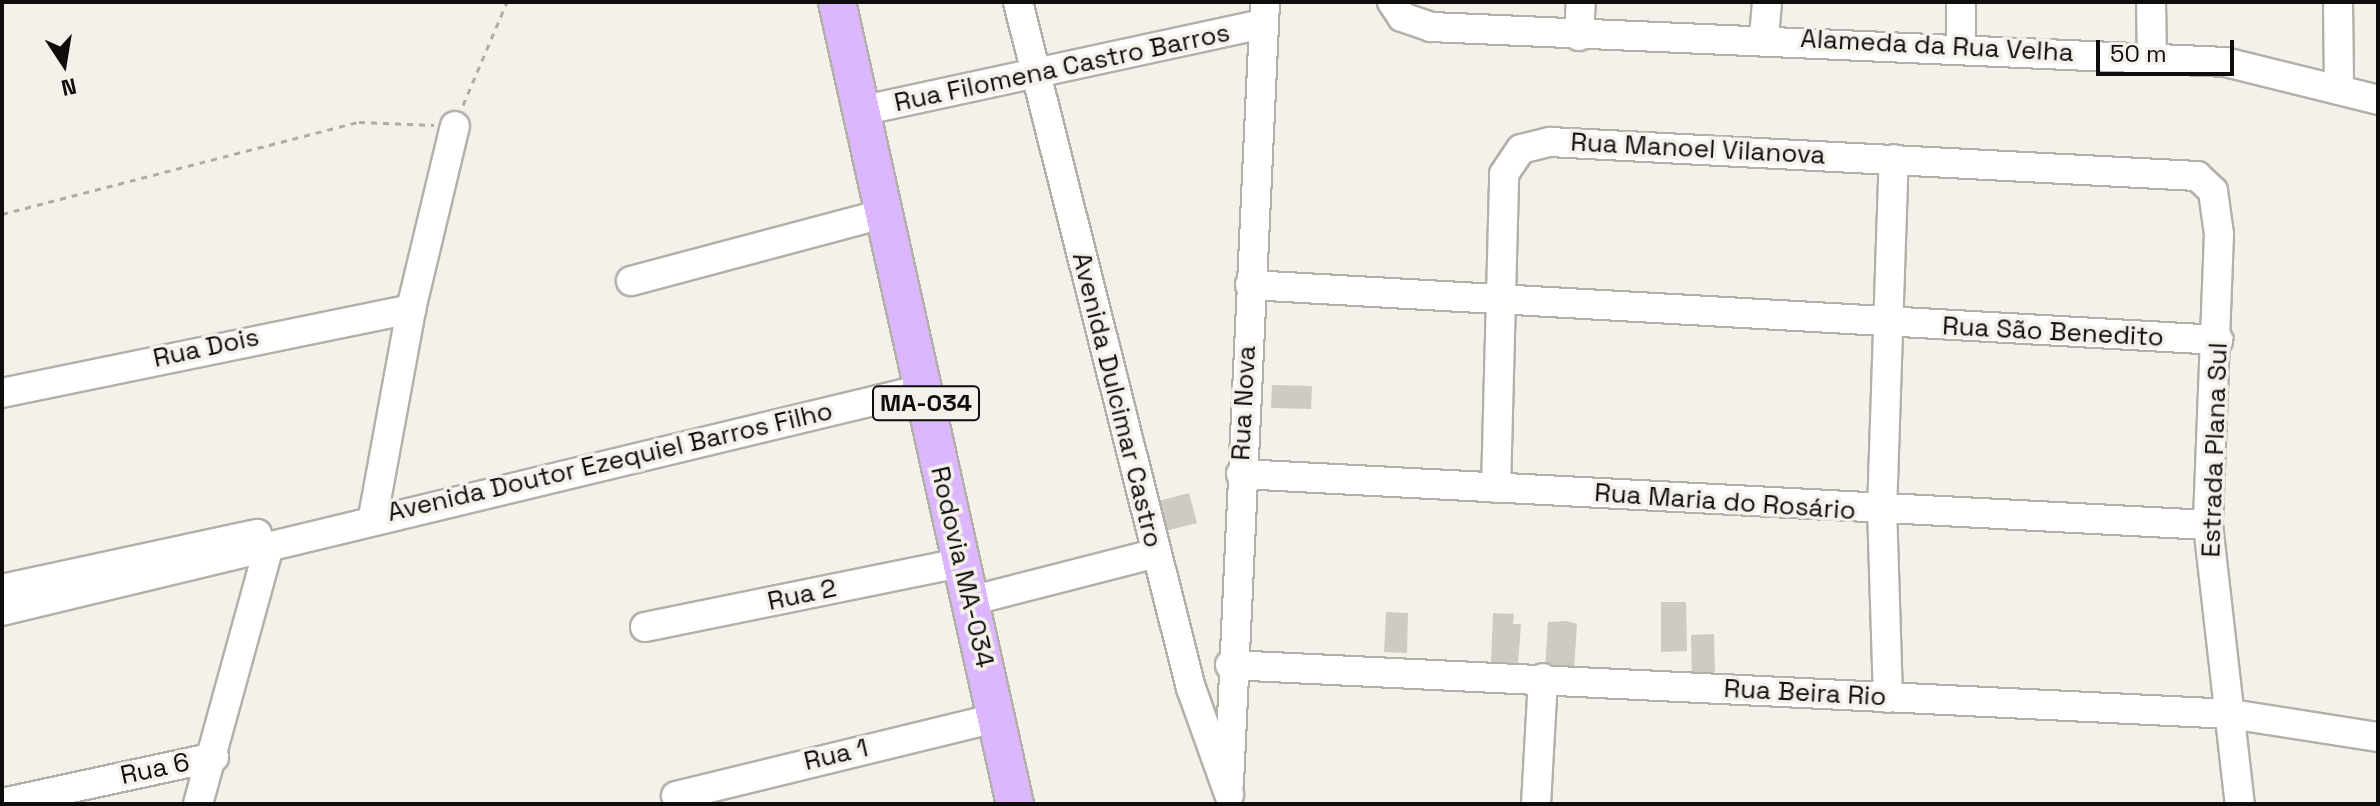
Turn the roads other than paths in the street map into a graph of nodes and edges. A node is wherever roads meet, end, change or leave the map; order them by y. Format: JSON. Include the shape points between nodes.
{"nodes":[{"id":1,"x":837,"y":2,"type":"edge"},
{"id":2,"x":1018,"y":2,"type":"edge"},
{"id":3,"x":1392,"y":2,"type":"edge"},
{"id":4,"x":1581,"y":2,"type":"edge"},
{"id":5,"x":1767,"y":2,"type":"edge"},
{"id":6,"x":1961,"y":2,"type":"edge"},
{"id":7,"x":2151,"y":2,"type":"edge"},
{"id":8,"x":2338,"y":2,"type":"edge"},
{"id":9,"x":1264,"y":13,"type":"edge"},
{"id":10,"x":1579,"y":36,"type":"junction"},
{"id":11,"x":1764,"y":37,"type":"junction"},
{"id":12,"x":1961,"y":47,"type":"junction"},
{"id":13,"x":2152,"y":57,"type":"junction"},
{"id":14,"x":1034,"y":73,"type":"junction"},
{"id":15,"x":2339,"y":90,"type":"junction"},
{"id":16,"x":2378,"y":100,"type":"edge"},
{"id":17,"x":860,"y":111,"type":"junction"},
{"id":18,"x":455,"y":126,"type":"road end"},
{"id":19,"x":1894,"y":159,"type":"junction"},
{"id":20,"x":2213,"y":191,"type":"joint"},
{"id":21,"x":882,"y":214,"type":"junction"},
{"id":22,"x":631,"y":281,"type":"dead end"},
{"id":23,"x":1250,"y":285,"type":"junction"},
{"id":24,"x":1502,"y":301,"type":"junction"},
{"id":25,"x":411,"y":309,"type":"junction"},
{"id":26,"x":1887,"y":324,"type":"junction"},
{"id":27,"x":2218,"y":340,"type":"junction"},
{"id":28,"x":923,"y":389,"type":"junction"},
{"id":29,"x":2,"y":393,"type":"edge"},
{"id":30,"x":1241,"y":474,"type":"junction"},
{"id":31,"x":1496,"y":488,"type":"junction"},
{"id":32,"x":1882,"y":512,"type":"junction"},
{"id":33,"x":373,"y":517,"type":"junction"},
{"id":34,"x":345,"y":524,"type":"junction"},
{"id":35,"x":2208,"y":525,"type":"junction"},
{"id":36,"x":268,"y":550,"type":"junction"},
{"id":37,"x":1157,"y":553,"type":"junction"},
{"id":38,"x":960,"y":563,"type":"junction"},
{"id":39,"x":2,"y":589,"type":"edge"},
{"id":40,"x":970,"y":601,"type":"junction"},
{"id":41,"x":2,"y":611,"type":"edge"},
{"id":42,"x":645,"y":627,"type":"dead end"},
{"id":43,"x":1230,"y":665,"type":"junction"},
{"id":44,"x":1543,"y":678,"type":"junction"},
{"id":45,"x":1888,"y":698,"type":"junction"},
{"id":46,"x":2231,"y":714,"type":"junction"},
{"id":47,"x":996,"y":718,"type":"junction"},
{"id":48,"x":2378,"y":737,"type":"edge"},
{"id":49,"x":214,"y":757,"type":"junction"},
{"id":50,"x":1229,"y":799,"type":"edge"},
{"id":51,"x":672,"y":801,"type":"edge"},
{"id":52,"x":2,"y":803,"type":"edge"},
{"id":53,"x":198,"y":804,"type":"edge"},
{"id":54,"x":1015,"y":804,"type":"edge"},
{"id":55,"x":1536,"y":804,"type":"edge"},
{"id":56,"x":2240,"y":804,"type":"edge"}],
"edges":[{"from":1,"to":17,"type":"main road","name":"Rodovia MA-034","number":"MA-034"},
{"from":2,"to":14,"type":"street","name":"Avenida Dulcimar Castro"},
{"from":3,"to":10,"type":"street","name":"Alameda da Rua Velha","via":[[1402,17],[1431,27]]},
{"from":4,"to":10,"type":"street"},
{"from":5,"to":11,"type":"street"},
{"from":6,"to":12,"type":"street"},
{"from":7,"to":13,"type":"street"},
{"from":8,"to":15,"type":"street"},
{"from":9,"to":14,"type":"street","name":"Rua Filomena Castro Barros"},
{"from":9,"to":23,"type":"street","name":"Rua Nova"},
{"from":10,"to":11,"type":"street","name":"Alameda da Rua Velha"},
{"from":11,"to":12,"type":"street","name":"Alameda da Rua Velha"},
{"from":12,"to":13,"type":"street","name":"Alameda da Rua Velha"},
{"from":13,"to":15,"type":"street","name":"Alameda da Rua Velha","via":[[2250,66]]},
{"from":14,"to":17,"type":"street","name":"Rua Filomena Castro Barros"},
{"from":14,"to":37,"type":"street","name":"Avenida Dulcimar Castro"},
{"from":15,"to":16,"type":"street","name":"Alameda da Rua Velha"},
{"from":17,"to":21,"type":"main road","name":"Rodovia MA-034","number":"MA-034"},
{"from":18,"to":25,"type":"street"},
{"from":19,"to":20,"type":"street","name":"Rua Manoel Vilanova","via":[[2178,172]]},
{"from":19,"to":24,"type":"street","name":"Rua Manoel Vilanova","via":[[1536,143],[1521,149],[1504,174]]},
{"from":19,"to":26,"type":"street"},
{"from":20,"to":27,"type":"street","name":"Estrada Plana Sul"},
{"from":21,"to":22,"type":"street"},
{"from":21,"to":28,"type":"main road","name":"Rodovia MA-034","number":"MA-034"},
{"from":23,"to":24,"type":"street","name":"Rua São Benedito"},
{"from":23,"to":30,"type":"street","name":"Rua Nova"},
{"from":24,"to":26,"type":"street","name":"Rua São Benedito"},
{"from":24,"to":31,"type":"street","name":"Rua Manoel Vilanova"},
{"from":25,"to":29,"type":"street","name":"Rua Dois"},
{"from":25,"to":33,"type":"street"},
{"from":26,"to":27,"type":"street","name":"Rua São Benedito"},
{"from":26,"to":32,"type":"street"},
{"from":27,"to":35,"type":"street","name":"Estrada Plana Sul"},
{"from":28,"to":33,"type":"street","name":"Avenida Doutor Ezequiel Barros Filho"},
{"from":28,"to":38,"type":"main road","name":"Rodovia MA-034","number":"MA-034"},
{"from":30,"to":31,"type":"street","name":"Rua Maria do Rosário"},
{"from":30,"to":43,"type":"street","name":"Rua Nova"},
{"from":31,"to":32,"type":"street","name":"Rua Maria do Rosário"},
{"from":32,"to":35,"type":"street","name":"Rua Maria do Rosário"},
{"from":32,"to":45,"type":"street"},
{"from":33,"to":34,"type":"street","name":"Avenida Doutor Ezequiel Barros Filho"},
{"from":34,"to":36,"type":"street","name":"Avenida Doutor Ezequiel Barros Filho"},
{"from":34,"to":39,"type":"street","name":"Avenida Doutor Ezequiel Barros Filho","via":[[264,532]]},
{"from":35,"to":46,"type":"street","name":"Estrada Plana Sul"},
{"from":36,"to":41,"type":"street","name":"Avenida Doutor Ezequiel Barros Filho"},
{"from":36,"to":49,"type":"street"},
{"from":37,"to":40,"type":"street"},
{"from":37,"to":50,"type":"street","name":"Avenida Dulcimar Castro","via":[[1208,747]]},
{"from":38,"to":40,"type":"main road","name":"Rodovia MA-034","number":"MA-034"},
{"from":38,"to":42,"type":"street","name":"Rua 2"},
{"from":40,"to":47,"type":"main road","name":"Rodovia MA-034","number":"MA-034"},
{"from":43,"to":44,"type":"street","name":"Rua Beira Rio"},
{"from":43,"to":50,"type":"street","name":"Rua Nova"},
{"from":44,"to":45,"type":"street","name":"Rua Beira Rio"},
{"from":44,"to":55,"type":"street"},
{"from":45,"to":46,"type":"street","name":"Rua Beira Rio"},
{"from":46,"to":48,"type":"street","name":"Rua Beira Rio"},
{"from":46,"to":56,"type":"street","name":"Estrada Plana Sul"},
{"from":47,"to":51,"type":"street","name":"Rua 1"},
{"from":47,"to":54,"type":"main road","name":"Rodovia MA-034","number":"MA-034"},
{"from":49,"to":52,"type":"street","name":"Rua 6"},
{"from":49,"to":53,"type":"street"}]}
